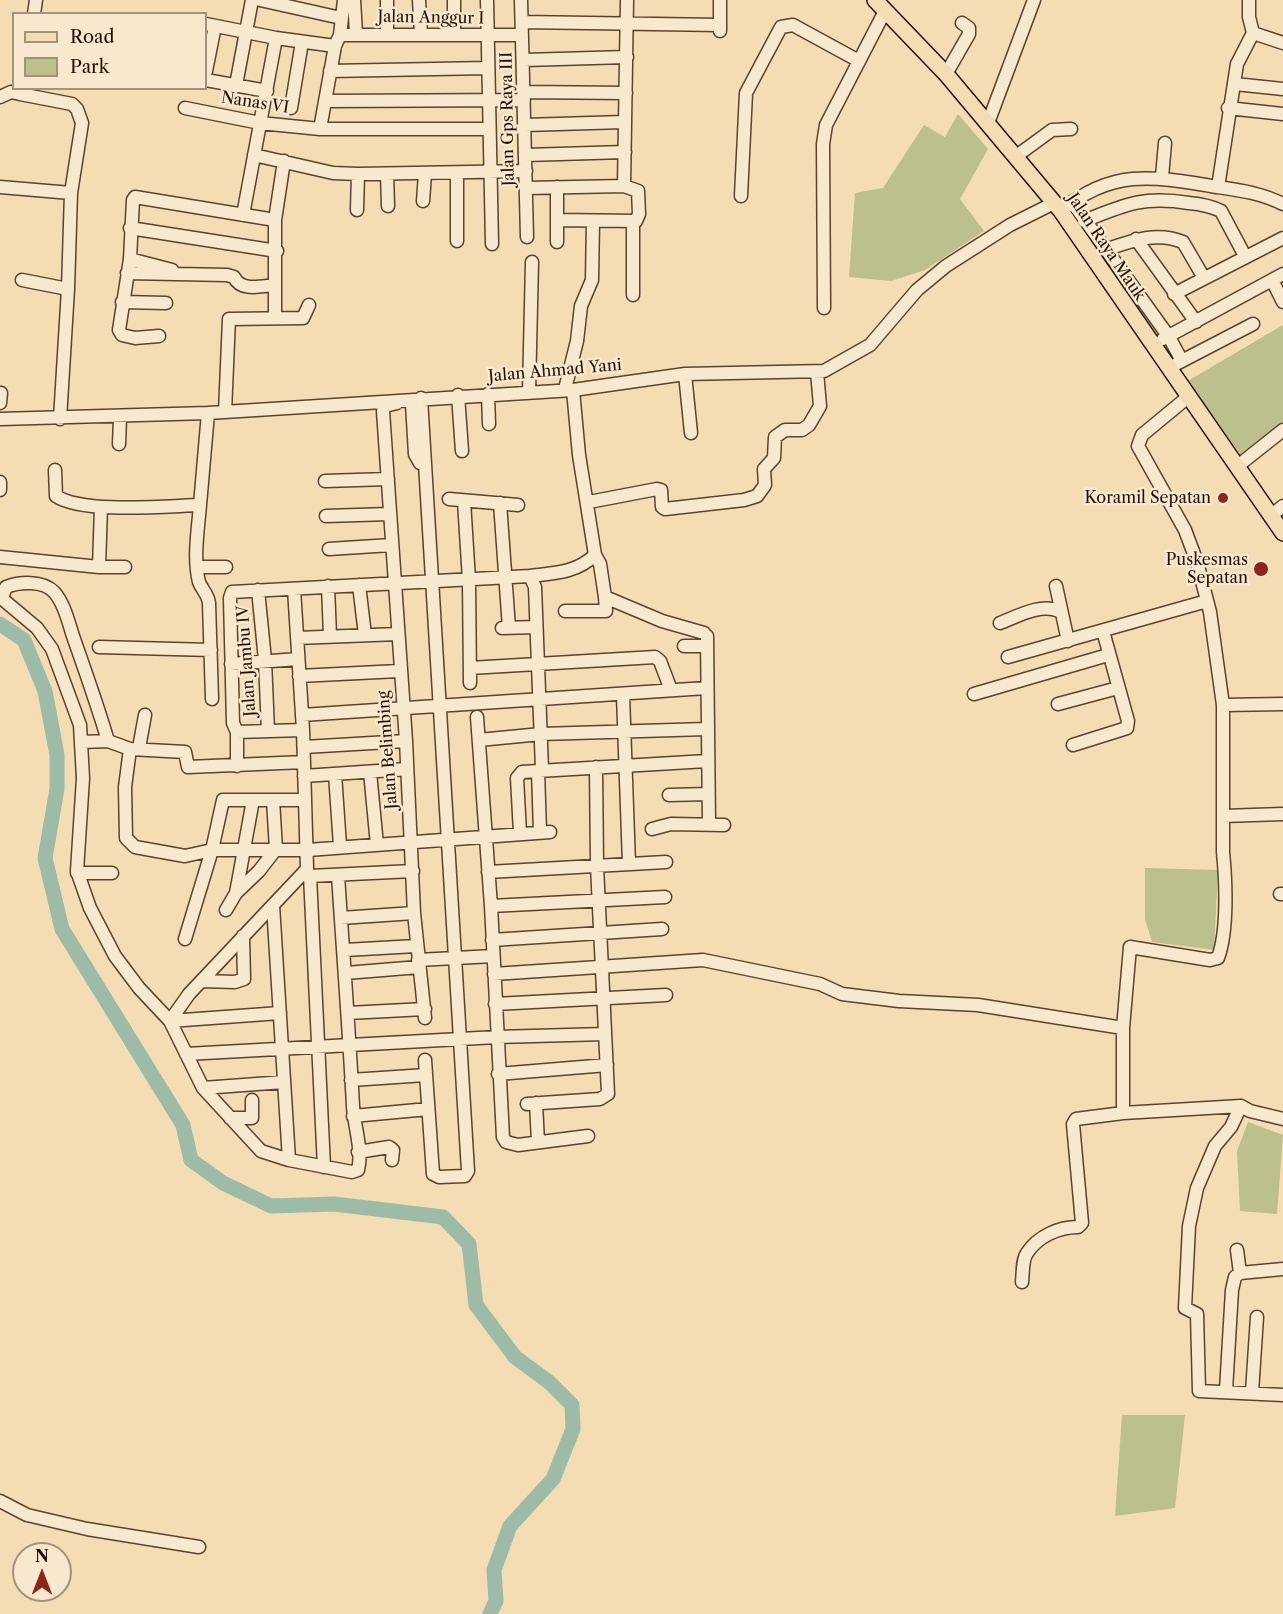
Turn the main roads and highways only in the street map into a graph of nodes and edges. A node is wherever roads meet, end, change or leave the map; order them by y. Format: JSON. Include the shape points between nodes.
{"nodes":[{"id":1,"x":880,"y":6,"type":"edge"},
{"id":2,"x":1277,"y":511,"type":"edge"},
{"id":3,"x":1283,"y":533,"type":"edge"}],
"edges":[{"from":1,"to":2,"type":"main road","name":"Jalan Raya Mauk","via":[[1062,205],[1150,345]]},
{"from":2,"to":3,"type":"main road","name":"Jalan Raya Mauk"}]}
